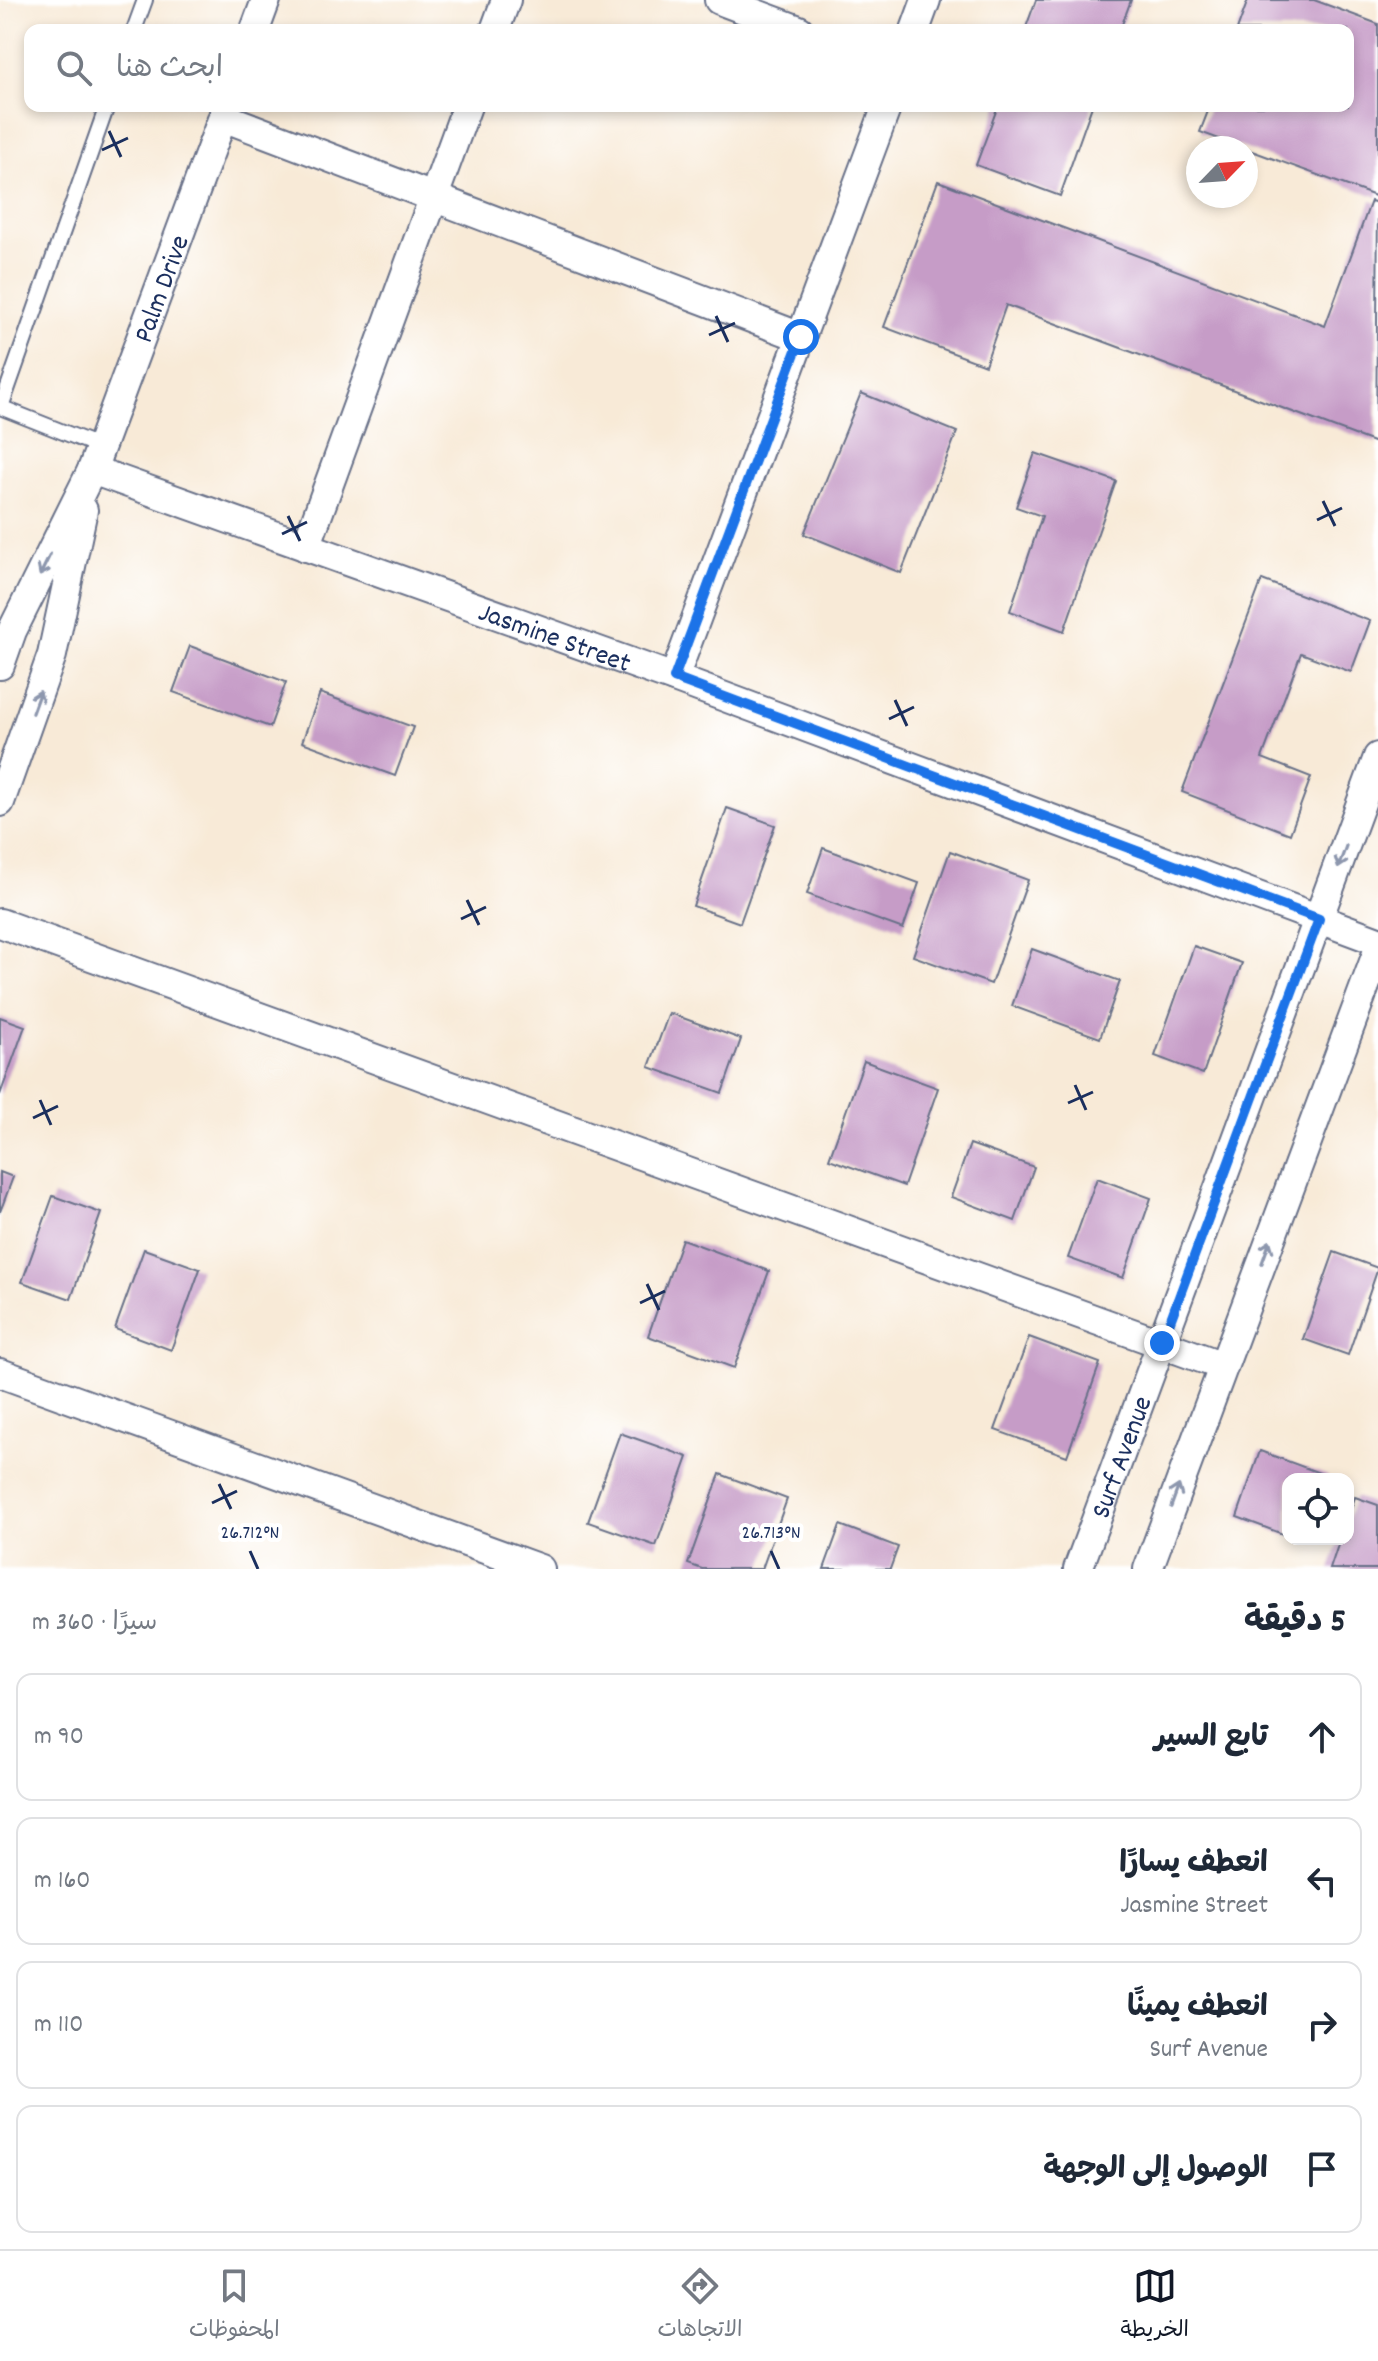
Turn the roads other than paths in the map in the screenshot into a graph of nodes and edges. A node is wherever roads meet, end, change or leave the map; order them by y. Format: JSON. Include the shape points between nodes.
{"nodes":[{"id":1,"x":145,"y":0,"type":"edge"},
{"id":2,"x":266,"y":0,"type":"edge"},
{"id":3,"x":506,"y":0,"type":"edge"},
{"id":4,"x":719,"y":0,"type":"edge"},
{"id":5,"x":926,"y":0,"type":"edge"},
{"id":6,"x":136,"y":24,"type":"edge"},
{"id":7,"x":257,"y":24,"type":"edge"},
{"id":8,"x":497,"y":24,"type":"edge"},
{"id":9,"x":783,"y":24,"type":"edge"},
{"id":10,"x":917,"y":24,"type":"edge"},
{"id":11,"x":105,"y":112,"type":"edge"},
{"id":12,"x":225,"y":112,"type":"edge"},
{"id":13,"x":465,"y":112,"type":"edge"},
{"id":14,"x":885,"y":112,"type":"edge"},
{"id":15,"x":433,"y":198,"type":"junction"},
{"id":16,"x":801,"y":337,"type":"junction"},
{"id":17,"x":0,"y":407,"type":"edge"},
{"id":18,"x":96,"y":459,"type":"junction"},
{"id":19,"x":306,"y":547,"type":"junction"},
{"id":20,"x":0,"y":665,"type":"edge"},
{"id":21,"x":674,"y":678,"type":"junction"},
{"id":22,"x":1378,"y":757,"type":"edge"},
{"id":23,"x":0,"y":802,"type":"edge"},
{"id":24,"x":1319,"y":919,"type":"junction"},
{"id":25,"x":0,"y":923,"type":"edge"},
{"id":26,"x":1378,"y":941,"type":"edge"},
{"id":27,"x":1378,"y":951,"type":"edge"},
{"id":28,"x":1162,"y":1343,"type":"junction"},
{"id":29,"x":1223,"y":1366,"type":"junction"},
{"id":30,"x":0,"y":1373,"type":"edge"},
{"id":31,"x":540,"y":1569,"type":"edge"},
{"id":32,"x":1078,"y":1569,"type":"edge"},
{"id":33,"x":1148,"y":1569,"type":"edge"}],
"edges":[{"from":1,"to":6,"type":"lane"},
{"from":2,"to":7,"type":"street"},
{"from":3,"to":8,"type":"street"},
{"from":4,"to":9,"type":"street"},
{"from":5,"to":10,"type":"street"},
{"from":11,"to":17,"type":"lane"},
{"from":12,"to":15,"type":"street"},
{"from":12,"to":18,"type":"street","name":"Palm Drive"},
{"from":13,"to":15,"type":"street"},
{"from":14,"to":16,"type":"street"},
{"from":15,"to":16,"type":"street"},
{"from":15,"to":19,"type":"street"},
{"from":16,"to":21,"type":"street"},
{"from":17,"to":18,"type":"lane"},
{"from":18,"to":19,"type":"street","name":"Jasmine Street"},
{"from":18,"to":20,"type":"street","name":"Palm Drive","one_way":true},
{"from":23,"to":18,"type":"street","name":"Palm Drive","one_way":true,"via":[[52,655]]},
{"from":19,"to":21,"type":"street","name":"Jasmine Street"},
{"from":21,"to":24,"type":"street","name":"Jasmine Street"},
{"from":22,"to":24,"type":"street","name":"Surf Avenue","one_way":true},
{"from":24,"to":26,"type":"street","name":"Jasmine Street"},
{"from":24,"to":28,"type":"street","name":"Surf Avenue"},
{"from":25,"to":28,"type":"street"},
{"from":29,"to":27,"type":"street","one_way":true},
{"from":28,"to":29,"type":"street"},
{"from":28,"to":32,"type":"street","name":"Surf Avenue"},
{"from":33,"to":29,"type":"street","one_way":true},
{"from":30,"to":31,"type":"street"}]}
